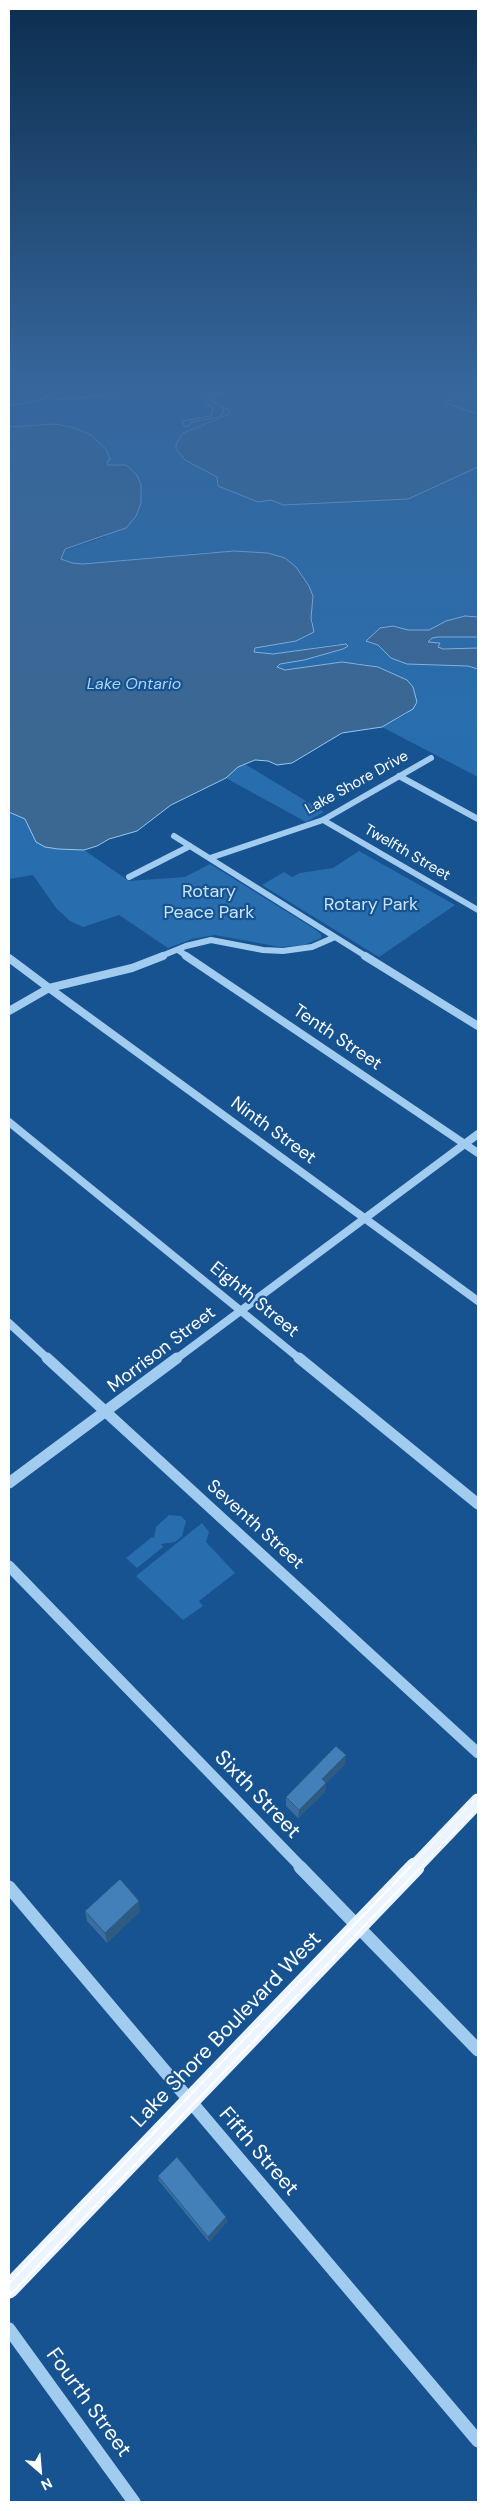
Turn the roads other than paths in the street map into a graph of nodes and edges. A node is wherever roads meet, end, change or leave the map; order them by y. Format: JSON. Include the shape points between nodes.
{"nodes":[{"id":1,"x":431,"y":758,"type":"dead end"},
{"id":2,"x":399,"y":776,"type":"junction"},
{"id":3,"x":478,"y":819,"type":"edge"},
{"id":4,"x":322,"y":820,"type":"junction"},
{"id":5,"x":174,"y":836,"type":"dead end"},
{"id":6,"x":190,"y":846,"type":"junction"},
{"id":7,"x":210,"y":858,"type":"junction"},
{"id":8,"x":128,"y":877,"type":"dead end"},
{"id":9,"x":478,"y":910,"type":"edge"},
{"id":10,"x":335,"y":937,"type":"junction"},
{"id":11,"x":178,"y":950,"type":"junction"},
{"id":12,"x":9,"y":958,"type":"edge"},
{"id":13,"x":49,"y":988,"type":"junction"},
{"id":14,"x":9,"y":1011,"type":"edge"},
{"id":15,"x":478,"y":1026,"type":"edge"},
{"id":16,"x":9,"y":1122,"type":"edge"},
{"id":17,"x":478,"y":1134,"type":"edge"},
{"id":18,"x":465,"y":1144,"type":"junction"},
{"id":19,"x":478,"y":1153,"type":"edge"},
{"id":20,"x":365,"y":1218,"type":"junction"},
{"id":21,"x":478,"y":1301,"type":"edge"},
{"id":22,"x":242,"y":1311,"type":"junction"},
{"id":23,"x":9,"y":1323,"type":"edge"},
{"id":24,"x":106,"y":1412,"type":"junction"},
{"id":25,"x":9,"y":1483,"type":"edge"},
{"id":26,"x":478,"y":1504,"type":"edge"},
{"id":27,"x":9,"y":1566,"type":"edge"},
{"id":28,"x":478,"y":1753,"type":"edge"},
{"id":29,"x":478,"y":1801,"type":"edge"},
{"id":30,"x":9,"y":1887,"type":"edge"},
{"id":31,"x":358,"y":1926,"type":"junction"},
{"id":32,"x":478,"y":2050,"type":"edge"},
{"id":33,"x":189,"y":2102,"type":"junction"},
{"id":34,"x":9,"y":2289,"type":"edge"},
{"id":35,"x":9,"y":2329,"type":"edge"},
{"id":36,"x":478,"y":2441,"type":"edge"},
{"id":37,"x":134,"y":2502,"type":"edge"}],
"edges":[{"from":1,"to":2,"type":"street","name":"Lake Shore Drive"},
{"from":2,"to":3,"type":"street"},
{"from":2,"to":4,"type":"street","name":"Lake Shore Drive"},
{"from":4,"to":7,"type":"street","name":"Lake Shore Drive"},
{"from":4,"to":9,"type":"street","name":"Twelfth Street"},
{"from":5,"to":6,"type":"street"},
{"from":6,"to":7,"type":"street"},
{"from":6,"to":8,"type":"street"},
{"from":7,"to":10,"type":"street"},
{"from":10,"to":11,"type":"street","via":[[320,945],[290,951],[263,950],[218,940]]},
{"from":10,"to":15,"type":"street"},
{"from":11,"to":13,"type":"street","via":[[132,968]]},
{"from":11,"to":18,"type":"street","name":"Tenth Street"},
{"from":12,"to":13,"type":"street"},
{"from":13,"to":14,"type":"street"},
{"from":13,"to":20,"type":"street","name":"Ninth Street"},
{"from":16,"to":22,"type":"street","name":"Eighth Street"},
{"from":17,"to":18,"type":"street","name":"Morrison Street"},
{"from":18,"to":19,"type":"street","name":"Tenth Street"},
{"from":18,"to":20,"type":"street","name":"Morrison Street"},
{"from":20,"to":21,"type":"street","name":"Ninth Street"},
{"from":20,"to":22,"type":"street","name":"Morrison Street"},
{"from":22,"to":24,"type":"street","name":"Morrison Street"},
{"from":22,"to":26,"type":"street","name":"Eighth Street"},
{"from":23,"to":24,"type":"street","name":"Seventh Street"},
{"from":24,"to":25,"type":"street","name":"Morrison Street"},
{"from":24,"to":28,"type":"street","name":"Seventh Street"},
{"from":27,"to":31,"type":"street","name":"Sixth Street"},
{"from":29,"to":31,"type":"main road","name":"Lake Shore Boulevard West"},
{"from":30,"to":33,"type":"street","name":"Fifth Street"},
{"from":31,"to":32,"type":"street","name":"Sixth Street"},
{"from":31,"to":33,"type":"main road","name":"Lake Shore Boulevard West"},
{"from":33,"to":34,"type":"main road","name":"Lake Shore Boulevard West"},
{"from":33,"to":36,"type":"street","name":"Fifth Street"},
{"from":35,"to":37,"type":"street","name":"Fourth Street"}]}
